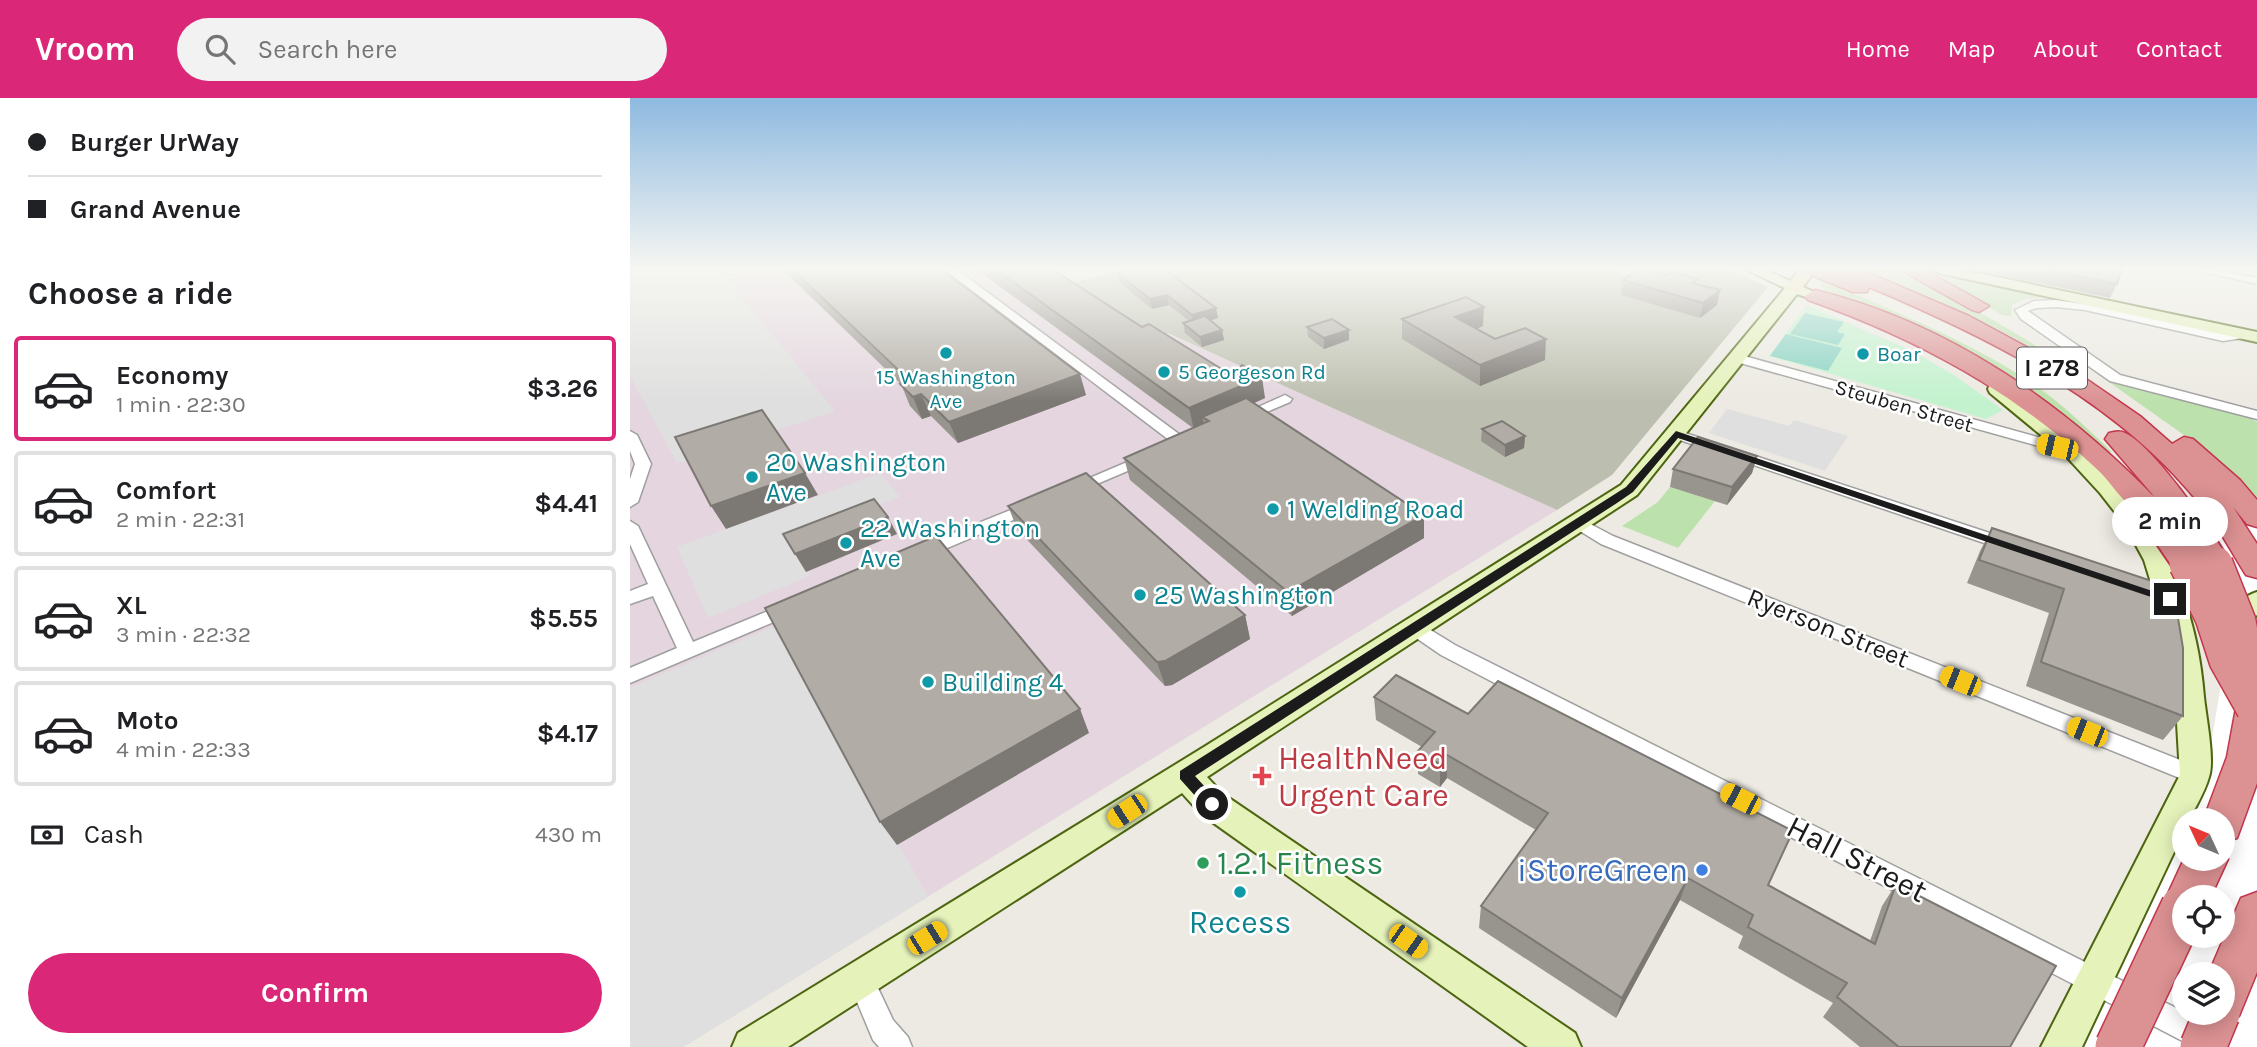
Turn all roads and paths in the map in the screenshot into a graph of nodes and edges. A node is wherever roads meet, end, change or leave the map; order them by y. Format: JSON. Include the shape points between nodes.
{"nodes":[{"id":1,"x":1005,"y":313,"type":"edge"},
{"id":2,"x":1782,"y":313,"type":"edge"},
{"id":3,"x":1852,"y":313,"type":"edge"},
{"id":4,"x":1867,"y":313,"type":"edge"},
{"id":5,"x":1923,"y":313,"type":"edge"},
{"id":6,"x":1948,"y":313,"type":"edge"},
{"id":7,"x":1989,"y":313,"type":"edge"},
{"id":8,"x":2024,"y":313,"type":"edge"},
{"id":9,"x":2115,"y":313,"type":"edge"},
{"id":10,"x":2149,"y":313,"type":"edge"},
{"id":11,"x":2252,"y":335,"type":"edge"},
{"id":12,"x":1737,"y":358,"type":"junction"},
{"id":13,"x":1285,"y":399,"type":"dead end"},
{"id":14,"x":2257,"y":415,"type":"edge"},
{"id":15,"x":1230,"y":422,"type":"edge"},
{"id":16,"x":1676,"y":434,"type":"junction"},
{"id":17,"x":630,"y":435,"type":"edge"},
{"id":18,"x":2073,"y":451,"type":"junction"},
{"id":19,"x":630,"y":502,"type":"edge"},
{"id":20,"x":2257,"y":518,"type":"edge"},
{"id":21,"x":1581,"y":524,"type":"junction"},
{"id":22,"x":630,"y":526,"type":"edge"},
{"id":23,"x":2028,"y":551,"type":"edge"},
{"id":24,"x":901,"y":561,"type":"edge"},
{"id":25,"x":2257,"y":569,"type":"edge"},
{"id":26,"x":658,"y":587,"type":"junction"},
{"id":27,"x":2147,"y":591,"type":"edge"},
{"id":28,"x":630,"y":598,"type":"edge"},
{"id":29,"x":812,"y":599,"type":"edge"},
{"id":30,"x":2170,"y":599,"type":"junction"},
{"id":31,"x":2257,"y":601,"type":"edge"},
{"id":32,"x":1416,"y":628,"type":"junction"},
{"id":33,"x":688,"y":651,"type":"junction"},
{"id":34,"x":2187,"y":654,"type":"junction"},
{"id":35,"x":2257,"y":663,"type":"edge"},
{"id":36,"x":630,"y":676,"type":"edge"},
{"id":37,"x":2254,"y":708,"type":"junction"},
{"id":38,"x":1178,"y":768,"type":"junction"},
{"id":39,"x":2195,"y":775,"type":"junction"},
{"id":40,"x":2228,"y":808,"type":"edge"},
{"id":41,"x":2257,"y":914,"type":"edge"},
{"id":42,"x":2172,"y":932,"type":"edge"},
{"id":43,"x":2235,"y":967,"type":"edge"},
{"id":44,"x":860,"y":978,"type":"junction"},
{"id":45,"x":2095,"y":981,"type":"junction"},
{"id":46,"x":2212,"y":1025,"type":"edge"},
{"id":47,"x":752,"y":1047,"type":"edge"},
{"id":48,"x":898,"y":1047,"type":"edge"},
{"id":49,"x":1561,"y":1047,"type":"edge"},
{"id":50,"x":2061,"y":1047,"type":"edge"},
{"id":51,"x":2118,"y":1047,"type":"edge"},
{"id":52,"x":2203,"y":1047,"type":"edge"},
{"id":53,"x":2225,"y":1047,"type":"edge"}],
"edges":[{"from":1,"to":24,"type":"street","via":[[1176,445]]},
{"from":2,"to":12,"type":"main road"},
{"from":3,"to":18,"type":"main road","via":[[1953,361],[2001,392]]},
{"from":4,"to":37,"type":"highway","bridge":true,"via":[[1991,372],[2080,438],[2150,509],[2196,577],[2227,660]]},
{"from":5,"to":37,"type":"highway","number":"I 278","bridge":true,"via":[[2059,391],[2146,466],[2210,551],[2230,593],[2247,649]]},
{"from":6,"to":25,"type":"highway","number":"I 278","via":[[2084,388],[2179,467],[2222,516]]},
{"from":7,"to":20,"type":"highway","via":[[2134,406],[2199,457]]},
{"from":8,"to":14,"type":"street","via":[[2115,378]]},
{"from":9,"to":11,"type":"street","via":[[2223,337]]},
{"from":10,"to":11,"type":"main road"},
{"from":12,"to":16,"type":"main road"},
{"from":12,"to":18,"type":"street","name":"Steuben Street"},
{"from":13,"to":15,"type":"street"},
{"from":16,"to":21,"type":"main road","via":[[1629,490]]},
{"from":16,"to":23,"type":"street"},
{"from":17,"to":19,"type":"street","via":[[643,464]]},
{"from":18,"to":30,"type":"main road","via":[[2134,523],[2156,560]]},
{"from":21,"to":32,"type":"main road"},
{"from":21,"to":39,"type":"street","name":"Ryerson Street","via":[[1607,540]]},
{"from":22,"to":26,"type":"street"},
{"from":26,"to":28,"type":"street"},
{"from":26,"to":33,"type":"street"},
{"from":27,"to":30,"type":"street"},
{"from":29,"to":33,"type":"street"},
{"from":30,"to":34,"type":"main road"},
{"from":31,"to":34,"type":"main road"},
{"from":32,"to":38,"type":"main road"},
{"from":32,"to":45,"type":"street","name":"Hall Street","via":[[1460,657]]},
{"from":33,"to":36,"type":"street"},
{"from":34,"to":35,"type":"main road","via":[[2217,653]]},
{"from":34,"to":39,"type":"main road"},
{"from":37,"to":40,"type":"highway","number":"I 278","via":[[2246,757]]},
{"from":38,"to":44,"type":"main road"},
{"from":38,"to":49,"type":"main road","via":[[1212,804]]},
{"from":39,"to":45,"type":"main road"},
{"from":41,"to":43,"type":"highway"},
{"from":42,"to":51,"type":"highway","bridge":true},
{"from":44,"to":47,"type":"main road"},
{"from":44,"to":48,"type":"street","via":[[883,1030]]},
{"from":45,"to":50,"type":"main road"},
{"from":45,"to":53,"type":"street","name":"Hall Street"},
{"from":46,"to":52,"type":"highway","bridge":true}]}
